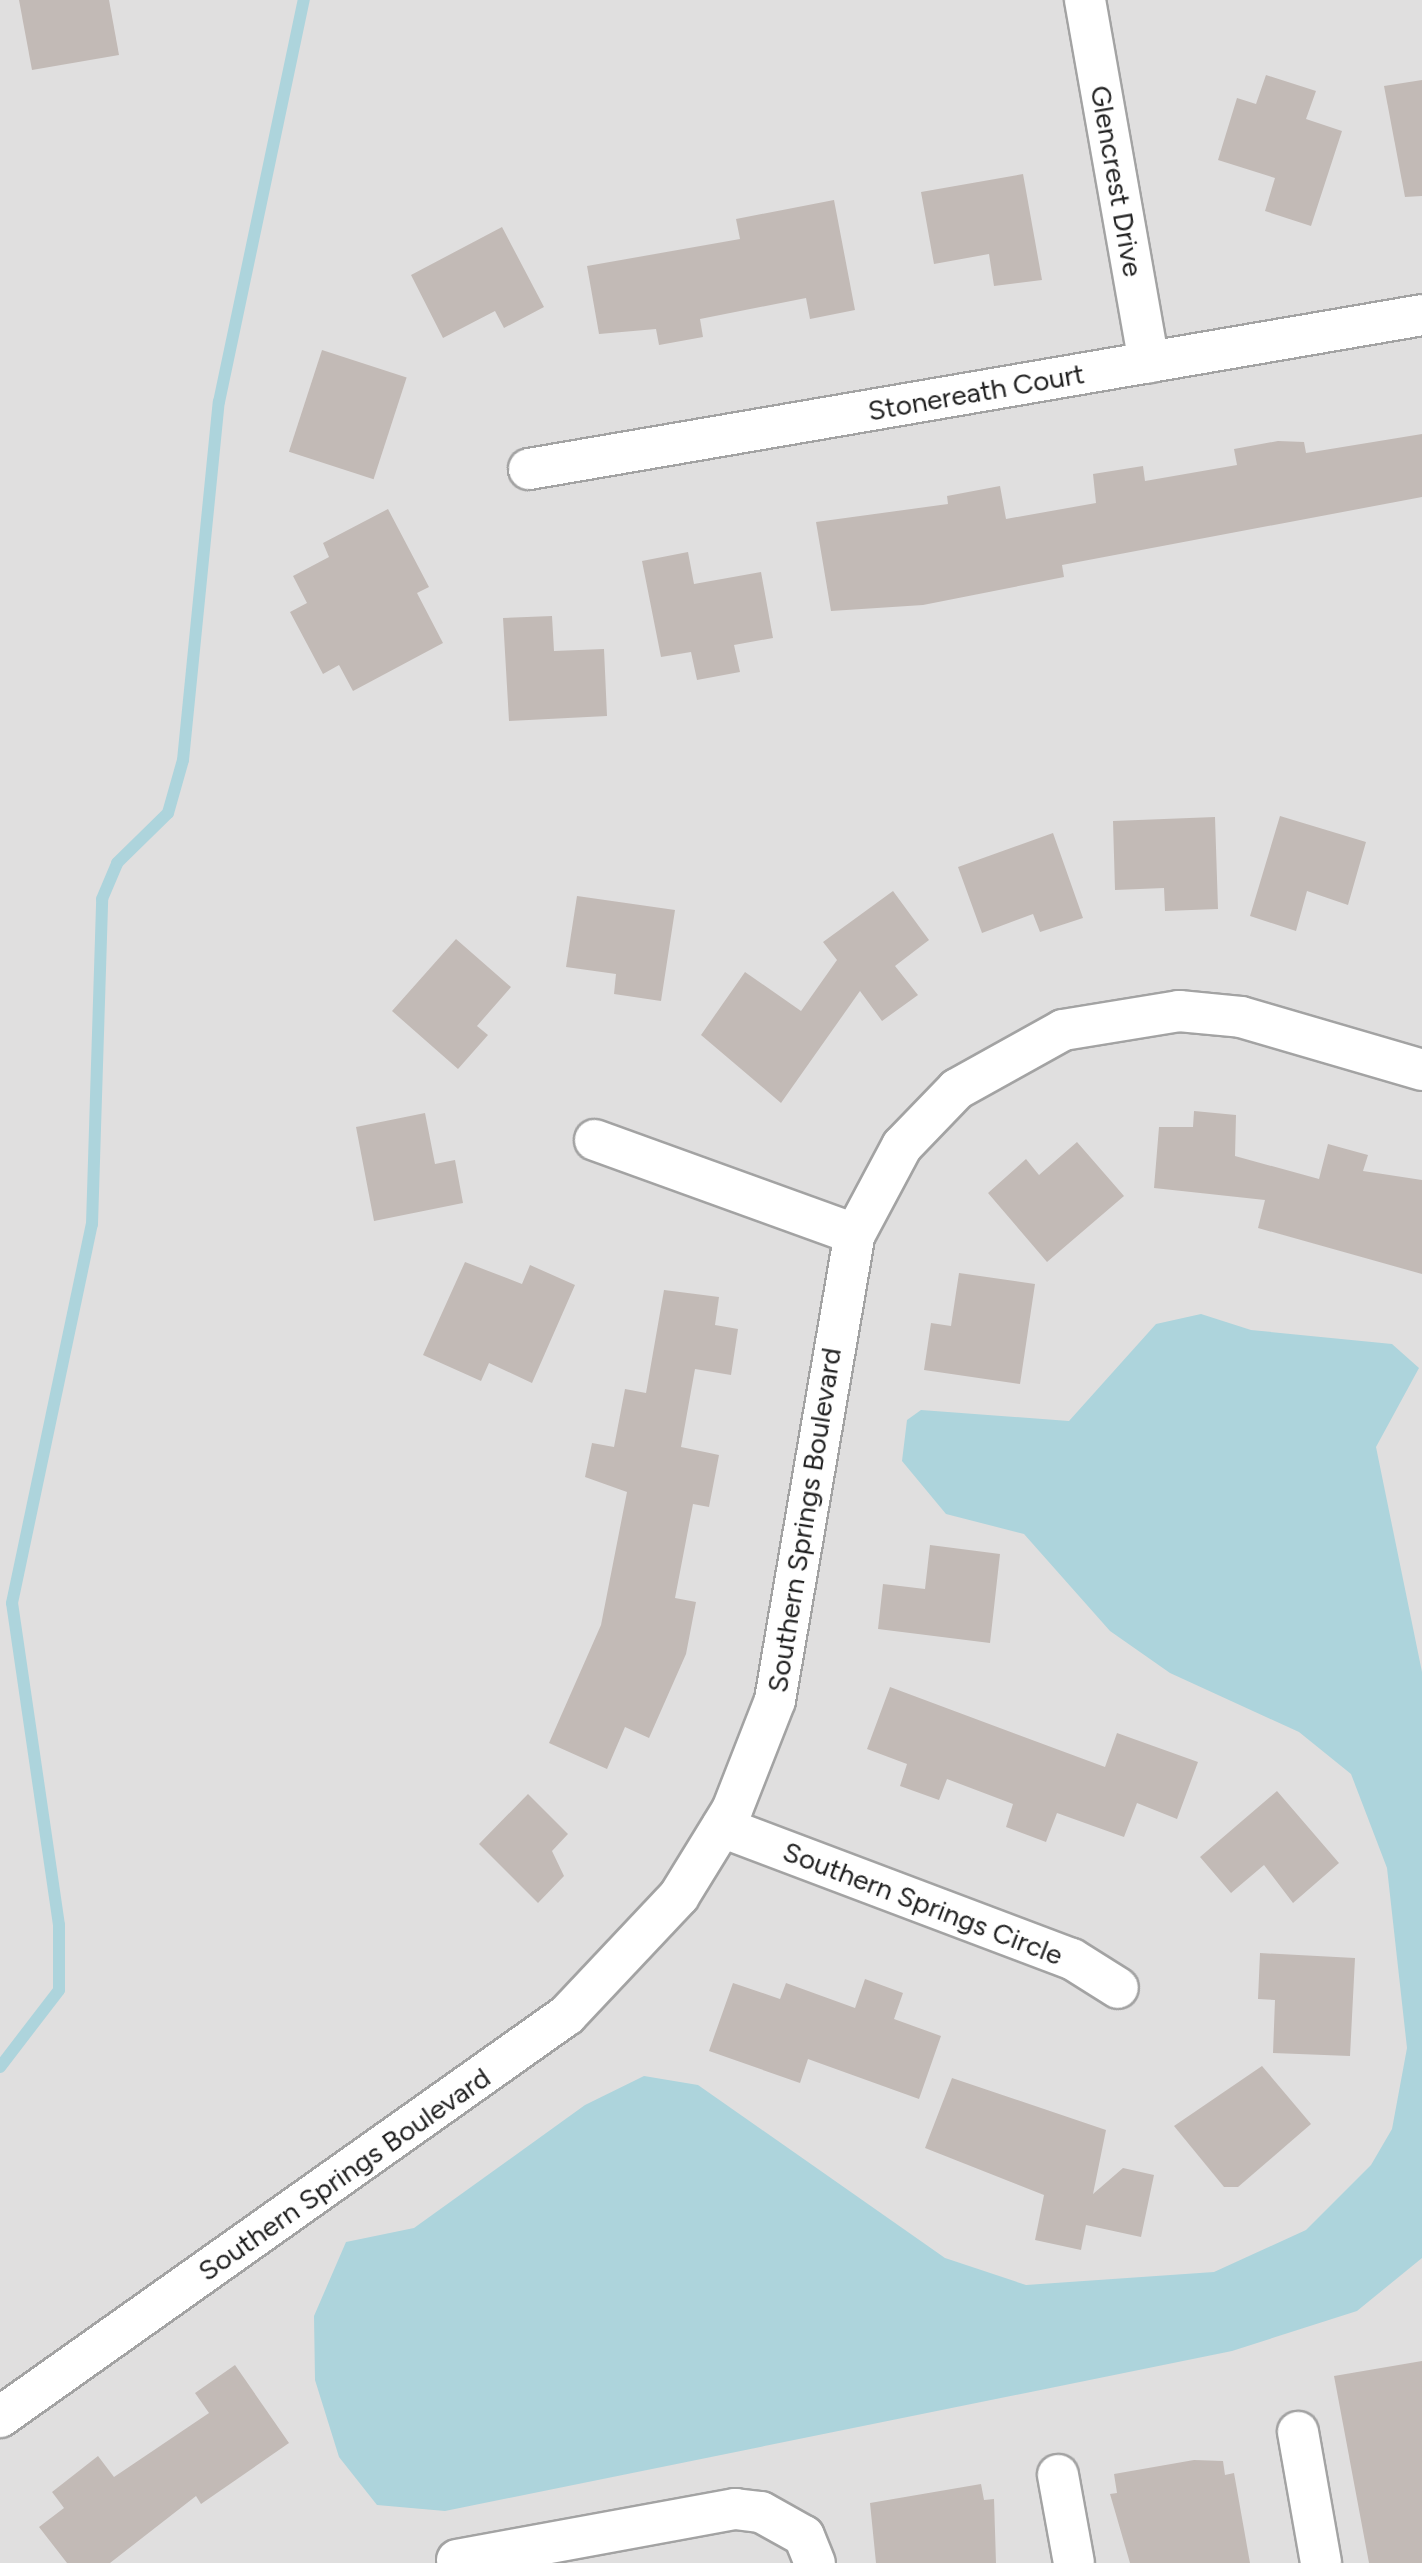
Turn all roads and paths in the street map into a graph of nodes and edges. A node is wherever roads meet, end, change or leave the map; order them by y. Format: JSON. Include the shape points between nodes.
{"nodes":[{"id":1,"x":1085,"y":0,"type":"edge"},
{"id":2,"x":1422,"y":315,"type":"edge"},
{"id":3,"x":1149,"y":362,"type":"junction"},
{"id":4,"x":529,"y":469,"type":"dead end"},
{"id":5,"x":1422,"y":1070,"type":"edge"},
{"id":6,"x":596,"y":1140,"type":"dead end"},
{"id":7,"x":855,"y":1234,"type":"junction"},
{"id":8,"x":722,"y":1827,"type":"junction"},
{"id":9,"x":1118,"y":1988,"type":"dead end"},
{"id":10,"x":0,"y":2417,"type":"edge"},
{"id":11,"x":1298,"y":2432,"type":"dead end"},
{"id":12,"x":1058,"y":2475,"type":"dead end"},
{"id":13,"x":810,"y":2549,"type":"edge"},
{"id":14,"x":457,"y":2560,"type":"dead end"},
{"id":15,"x":1074,"y":2563,"type":"edge"},
{"id":16,"x":1321,"y":2563,"type":"edge"}],
"edges":[{"from":1,"to":3,"type":"street","name":"Glencrest Drive"},
{"from":2,"to":3,"type":"street","name":"Stonereath Court"},
{"from":3,"to":4,"type":"street","name":"Stonereath Court"},
{"from":5,"to":7,"type":"street","name":"Southern Springs Boulevard","via":[[1222,1014],[1082,1024],[957,1089],[902,1146]]},
{"from":6,"to":7,"type":"street"},
{"from":7,"to":8,"type":"street","name":"Southern Springs Boulevard","via":[[775,1700]]},
{"from":8,"to":9,"type":"street","name":"Southern Springs Circle","via":[[1072,1959]]},
{"from":8,"to":10,"type":"street","name":"Southern Springs Boulevard","via":[[652,1929],[566,2016]]},
{"from":11,"to":16,"type":"street"},
{"from":12,"to":15,"type":"street"},
{"from":13,"to":14,"type":"street","via":[[762,2512],[735,2509]]}]}
